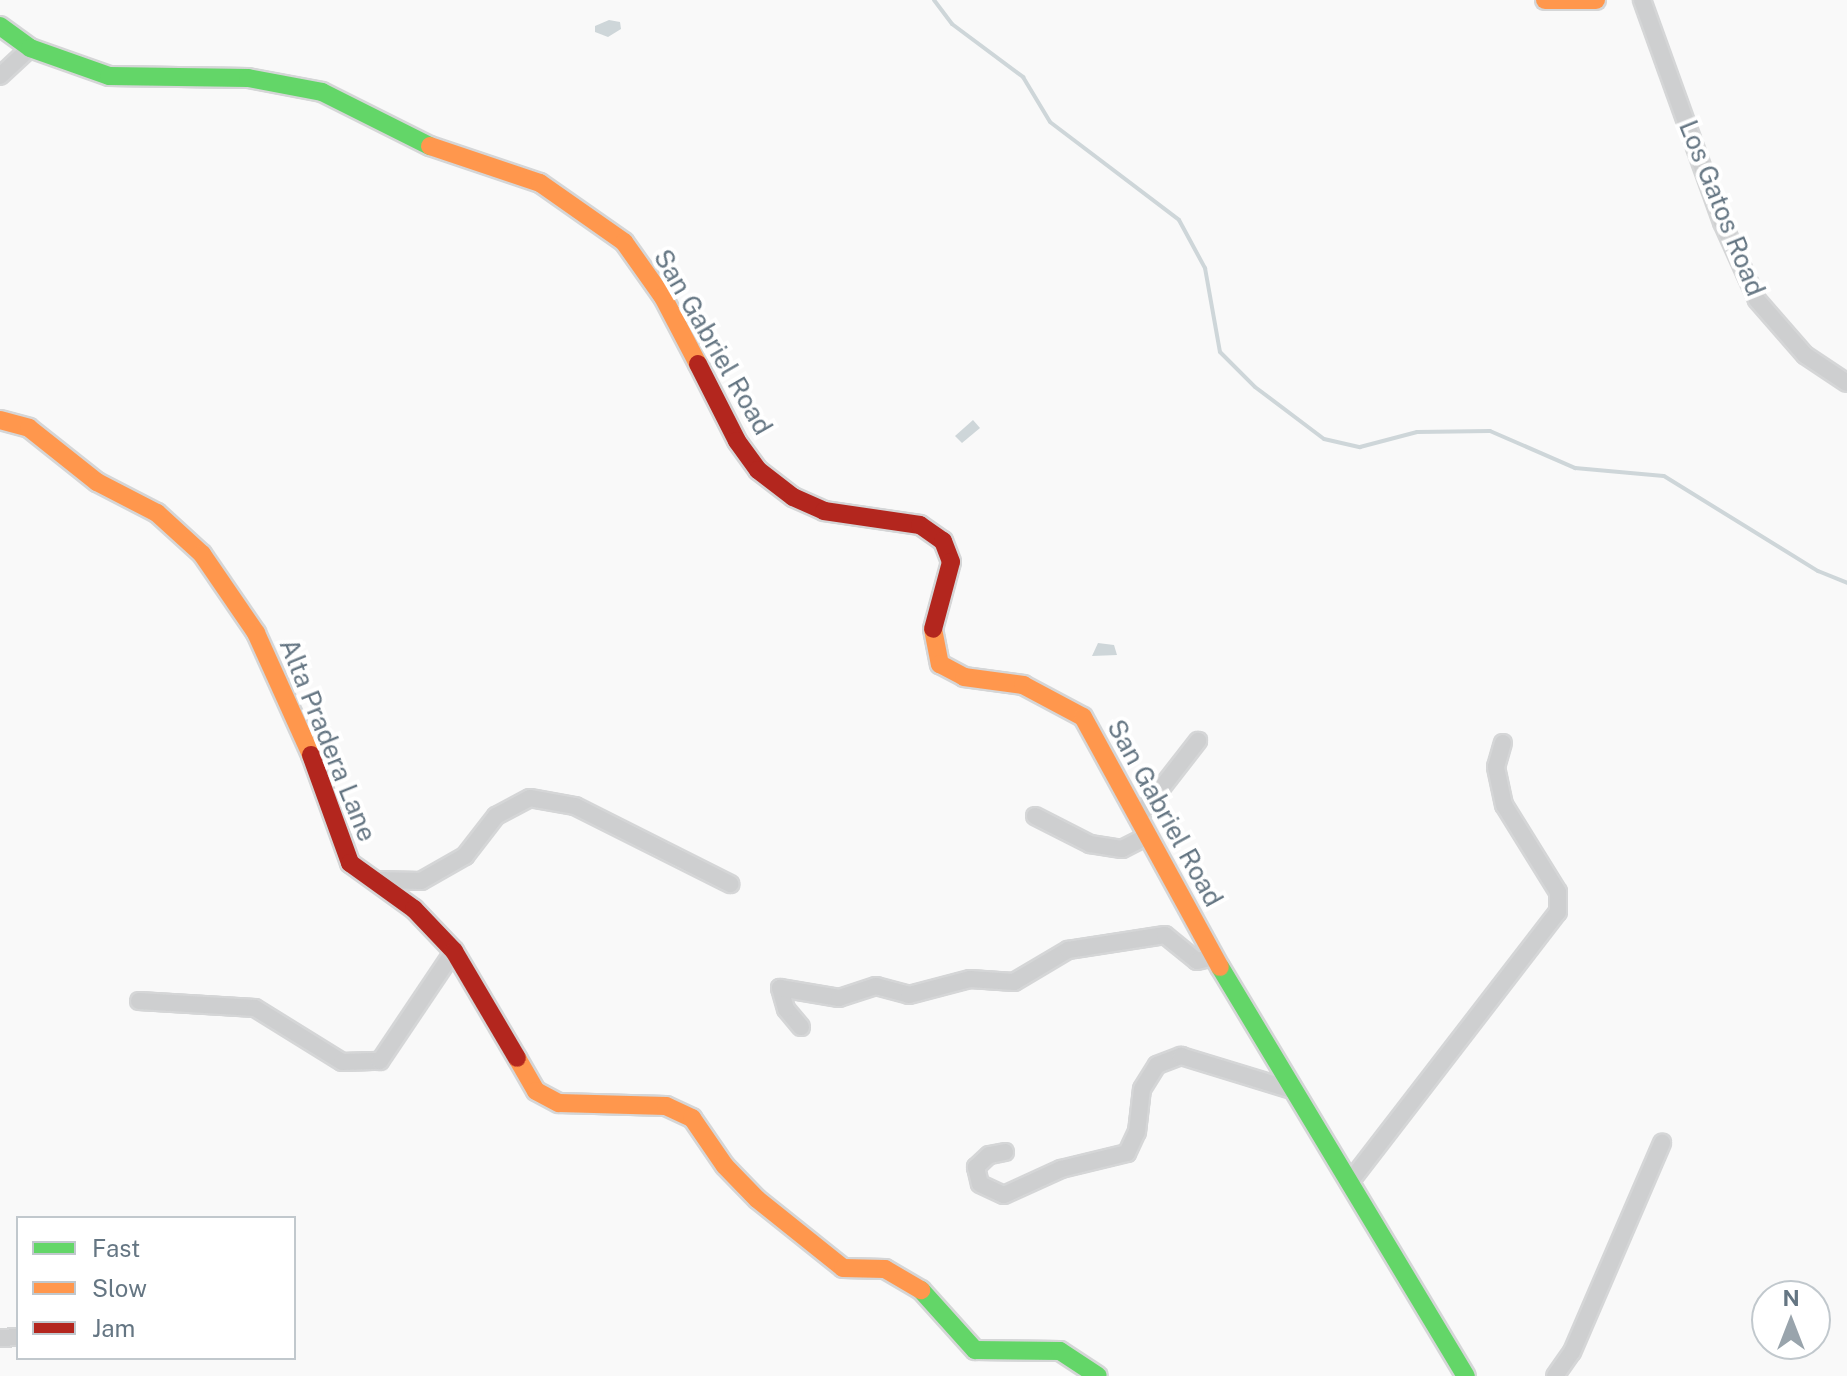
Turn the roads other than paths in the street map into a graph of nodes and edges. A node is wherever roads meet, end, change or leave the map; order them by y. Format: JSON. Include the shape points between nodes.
{"nodes":[{"id":1,"x":1545,"y":0,"type":"edge"},
{"id":2,"x":1596,"y":0,"type":"edge"},
{"id":3,"x":1642,"y":0,"type":"edge"},
{"id":4,"x":0,"y":26,"type":"edge"},
{"id":5,"x":30,"y":48,"type":"junction"},
{"id":6,"x":0,"y":76,"type":"edge"},
{"id":7,"x":1847,"y":383,"type":"edge"},
{"id":8,"x":0,"y":420,"type":"edge"},
{"id":9,"x":1198,"y":741,"type":"dead end"},
{"id":10,"x":1503,"y":743,"type":"dead end"},
{"id":11,"x":1035,"y":816,"type":"dead end"},
{"id":12,"x":1138,"y":818,"type":"junction"},
{"id":13,"x":1148,"y":836,"type":"junction"},
{"id":14,"x":371,"y":880,"type":"junction"},
{"id":15,"x":730,"y":884,"type":"dead end"},
{"id":16,"x":454,"y":951,"type":"junction"},
{"id":17,"x":1214,"y":957,"type":"junction"},
{"id":18,"x":139,"y":1001,"type":"dead end"},
{"id":19,"x":801,"y":1027,"type":"dead end"},
{"id":20,"x":1292,"y":1090,"type":"junction"},
{"id":21,"x":1662,"y":1143,"type":"dead end"},
{"id":22,"x":1005,"y":1152,"type":"dead end"},
{"id":23,"x":1349,"y":1183,"type":"junction"},
{"id":24,"x":1098,"y":1376,"type":"edge"},
{"id":25,"x":1466,"y":1376,"type":"edge"},
{"id":26,"x":1555,"y":1376,"type":"edge"}],
"edges":[{"from":1,"to":2,"type":"street"},
{"from":3,"to":7,"type":"street","name":"Los Gatos Road","via":[[1722,222],[1757,300],[1805,355]]},
{"from":4,"to":5,"type":"street","name":"San Gabriel Road"},
{"from":5,"to":6,"type":"street"},
{"from":5,"to":12,"type":"street","name":"San Gabriel Road","via":[[109,76],[248,78],[322,92],[418,142],[540,183],[586,212],[624,242],[663,297],[737,441],[758,470],[793,497],[824,511],[920,525],[943,541],[951,562],[931,638],[940,664],[964,677],[1023,685],[1083,717]]},
{"from":8,"to":14,"type":"street","name":"Alta Pradera Lane","via":[[29,428],[97,482],[157,513],[202,554],[256,633],[291,702],[350,863]]},
{"from":9,"to":12,"type":"street"},
{"from":10,"to":23,"type":"street","via":[[1496,767],[1504,805],[1558,892],[1558,912]]},
{"from":11,"to":13,"type":"street","via":[[1090,844],[1122,849]]},
{"from":12,"to":13,"type":"street","name":"San Gabriel Road"},
{"from":13,"to":17,"type":"street","name":"San Gabriel Road"},
{"from":14,"to":15,"type":"street","via":[[421,881],[465,856],[496,816],[530,798],[575,806]]},
{"from":14,"to":16,"type":"street","name":"Alta Pradera Lane","via":[[414,909]]},
{"from":16,"to":18,"type":"street","via":[[380,1061],[342,1062],[255,1008]]},
{"from":16,"to":24,"type":"street","name":"Alta Pradera Lane","via":[[536,1091],[559,1103],[666,1106],[692,1118],[725,1166],[757,1199],[843,1268],[885,1269],[925,1292],[975,1350],[1060,1351]]},
{"from":17,"to":19,"type":"street","via":[[1197,961],[1165,935],[1068,950],[1014,982],[970,979],[909,995],[876,986],[839,998],[780,988],[786,1009]]},
{"from":17,"to":20,"type":"street","name":"San Gabriel Road"},
{"from":20,"to":22,"type":"street","via":[[1181,1056],[1157,1065],[1142,1089],[1137,1132],[1127,1153],[1061,1169],[1004,1195],[980,1184],[976,1167],[989,1155]]},
{"from":20,"to":23,"type":"street","name":"San Gabriel Road"},
{"from":21,"to":26,"type":"street","via":[[1572,1352]]},
{"from":23,"to":25,"type":"street","name":"San Gabriel Road"}]}
